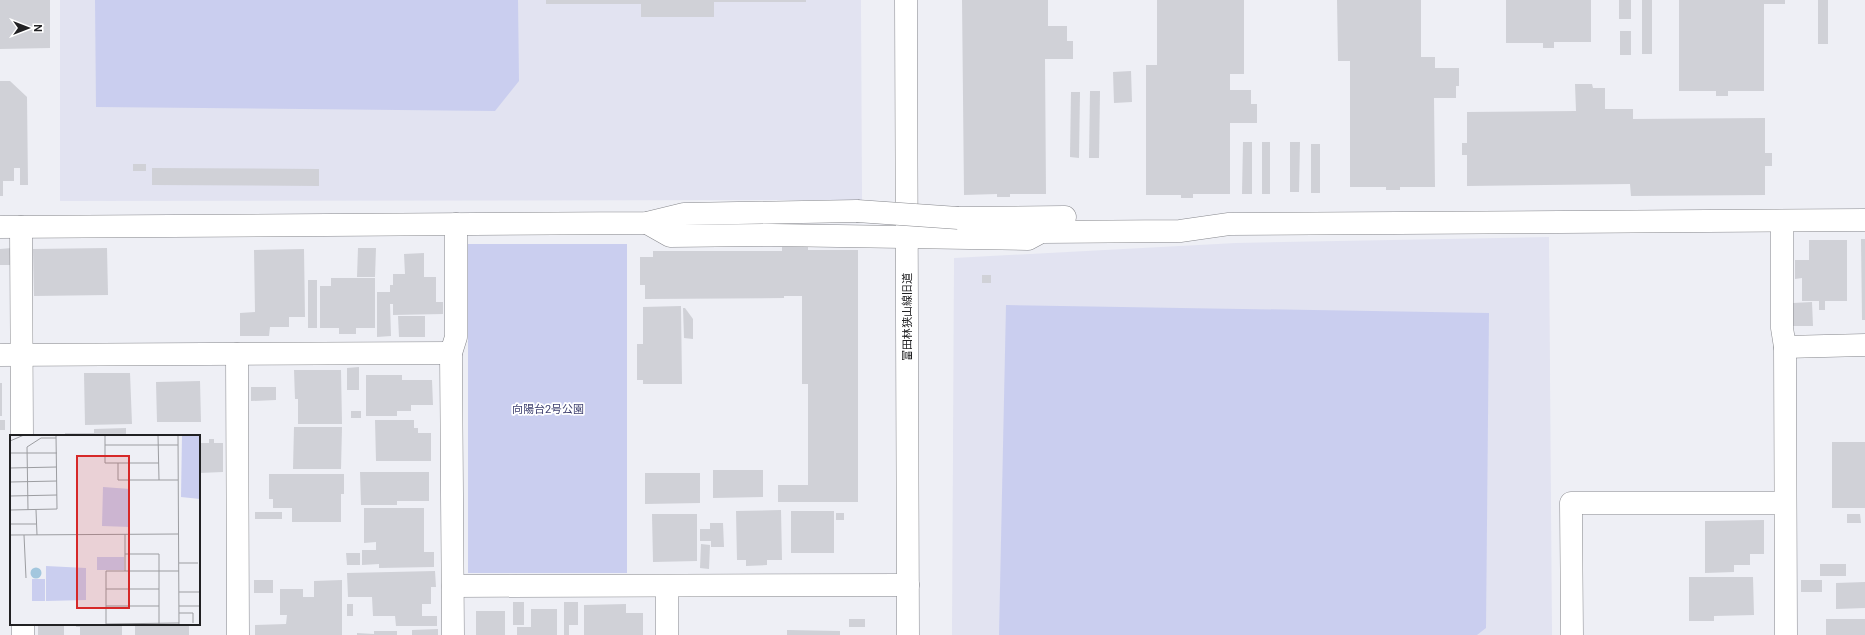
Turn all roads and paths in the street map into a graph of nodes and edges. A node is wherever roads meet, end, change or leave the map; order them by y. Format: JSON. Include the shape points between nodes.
{"nodes":[{"id":1,"x":906,"y":0,"type":"edge"},
{"id":2,"x":1865,"y":220,"type":"edge"},
{"id":3,"x":1782,"y":221,"type":"junction"},
{"id":4,"x":647,"y":223,"type":"junction"},
{"id":5,"x":456,"y":224,"type":"junction"},
{"id":6,"x":1229,"y":224,"type":"junction"},
{"id":7,"x":11,"y":227,"type":"edge"},
{"id":8,"x":907,"y":237,"type":"junction"},
{"id":9,"x":1865,"y":346,"type":"edge"},
{"id":10,"x":1785,"y":347,"type":"junction"},
{"id":11,"x":452,"y":353,"type":"junction"},
{"id":12,"x":237,"y":354,"type":"junction"},
{"id":13,"x":0,"y":355,"type":"edge"},
{"id":14,"x":22,"y":355,"type":"junction"},
{"id":15,"x":22,"y":435,"type":"edge"},
{"id":16,"x":1785,"y":503,"type":"junction"},
{"id":17,"x":908,"y":585,"type":"junction"},
{"id":18,"x":452,"y":586,"type":"junction"},
{"id":19,"x":667,"y":586,"type":"junction"},
{"id":20,"x":238,"y":635,"type":"edge"},
{"id":21,"x":453,"y":635,"type":"edge"},
{"id":22,"x":667,"y":635,"type":"edge"},
{"id":23,"x":908,"y":635,"type":"edge"},
{"id":24,"x":1572,"y":635,"type":"edge"},
{"id":25,"x":1786,"y":635,"type":"edge"}],
"edges":[{"from":1,"to":8,"type":"street","name":"富田林狭山線旧道"},
{"from":2,"to":3,"type":"street"},
{"from":3,"to":6,"type":"street"},
{"from":3,"to":10,"type":"street","via":[[1782,328]]},
{"from":4,"to":5,"type":"street"},
{"from":4,"to":6,"type":"street","bridge":true,"via":[[684,214],[857,212],[958,218],[1186,217]]},
{"from":4,"to":8,"type":"street","via":[[670,236]]},
{"from":5,"to":7,"type":"street"},
{"from":5,"to":11,"type":"street","via":[[456,338]]},
{"from":6,"to":8,"type":"street","via":[[1180,231],[1041,232],[1028,239]]},
{"from":7,"to":14,"type":"street"},
{"from":8,"to":17,"type":"street","name":"富田林狭山線旧道"},
{"from":9,"to":10,"type":"street"},
{"from":10,"to":16,"type":"street"},
{"from":11,"to":12,"type":"street"},
{"from":11,"to":18,"type":"street"},
{"from":12,"to":14,"type":"street"},
{"from":12,"to":20,"type":"street"},
{"from":13,"to":14,"type":"street"},
{"from":14,"to":15,"type":"street"},
{"from":16,"to":24,"type":"street","via":[[1571,503]]},
{"from":16,"to":25,"type":"street"},
{"from":17,"to":19,"type":"street"},
{"from":17,"to":23,"type":"street","name":"富田林狭山線旧道"},
{"from":18,"to":19,"type":"street"},
{"from":18,"to":21,"type":"street"},
{"from":19,"to":22,"type":"street"}]}
